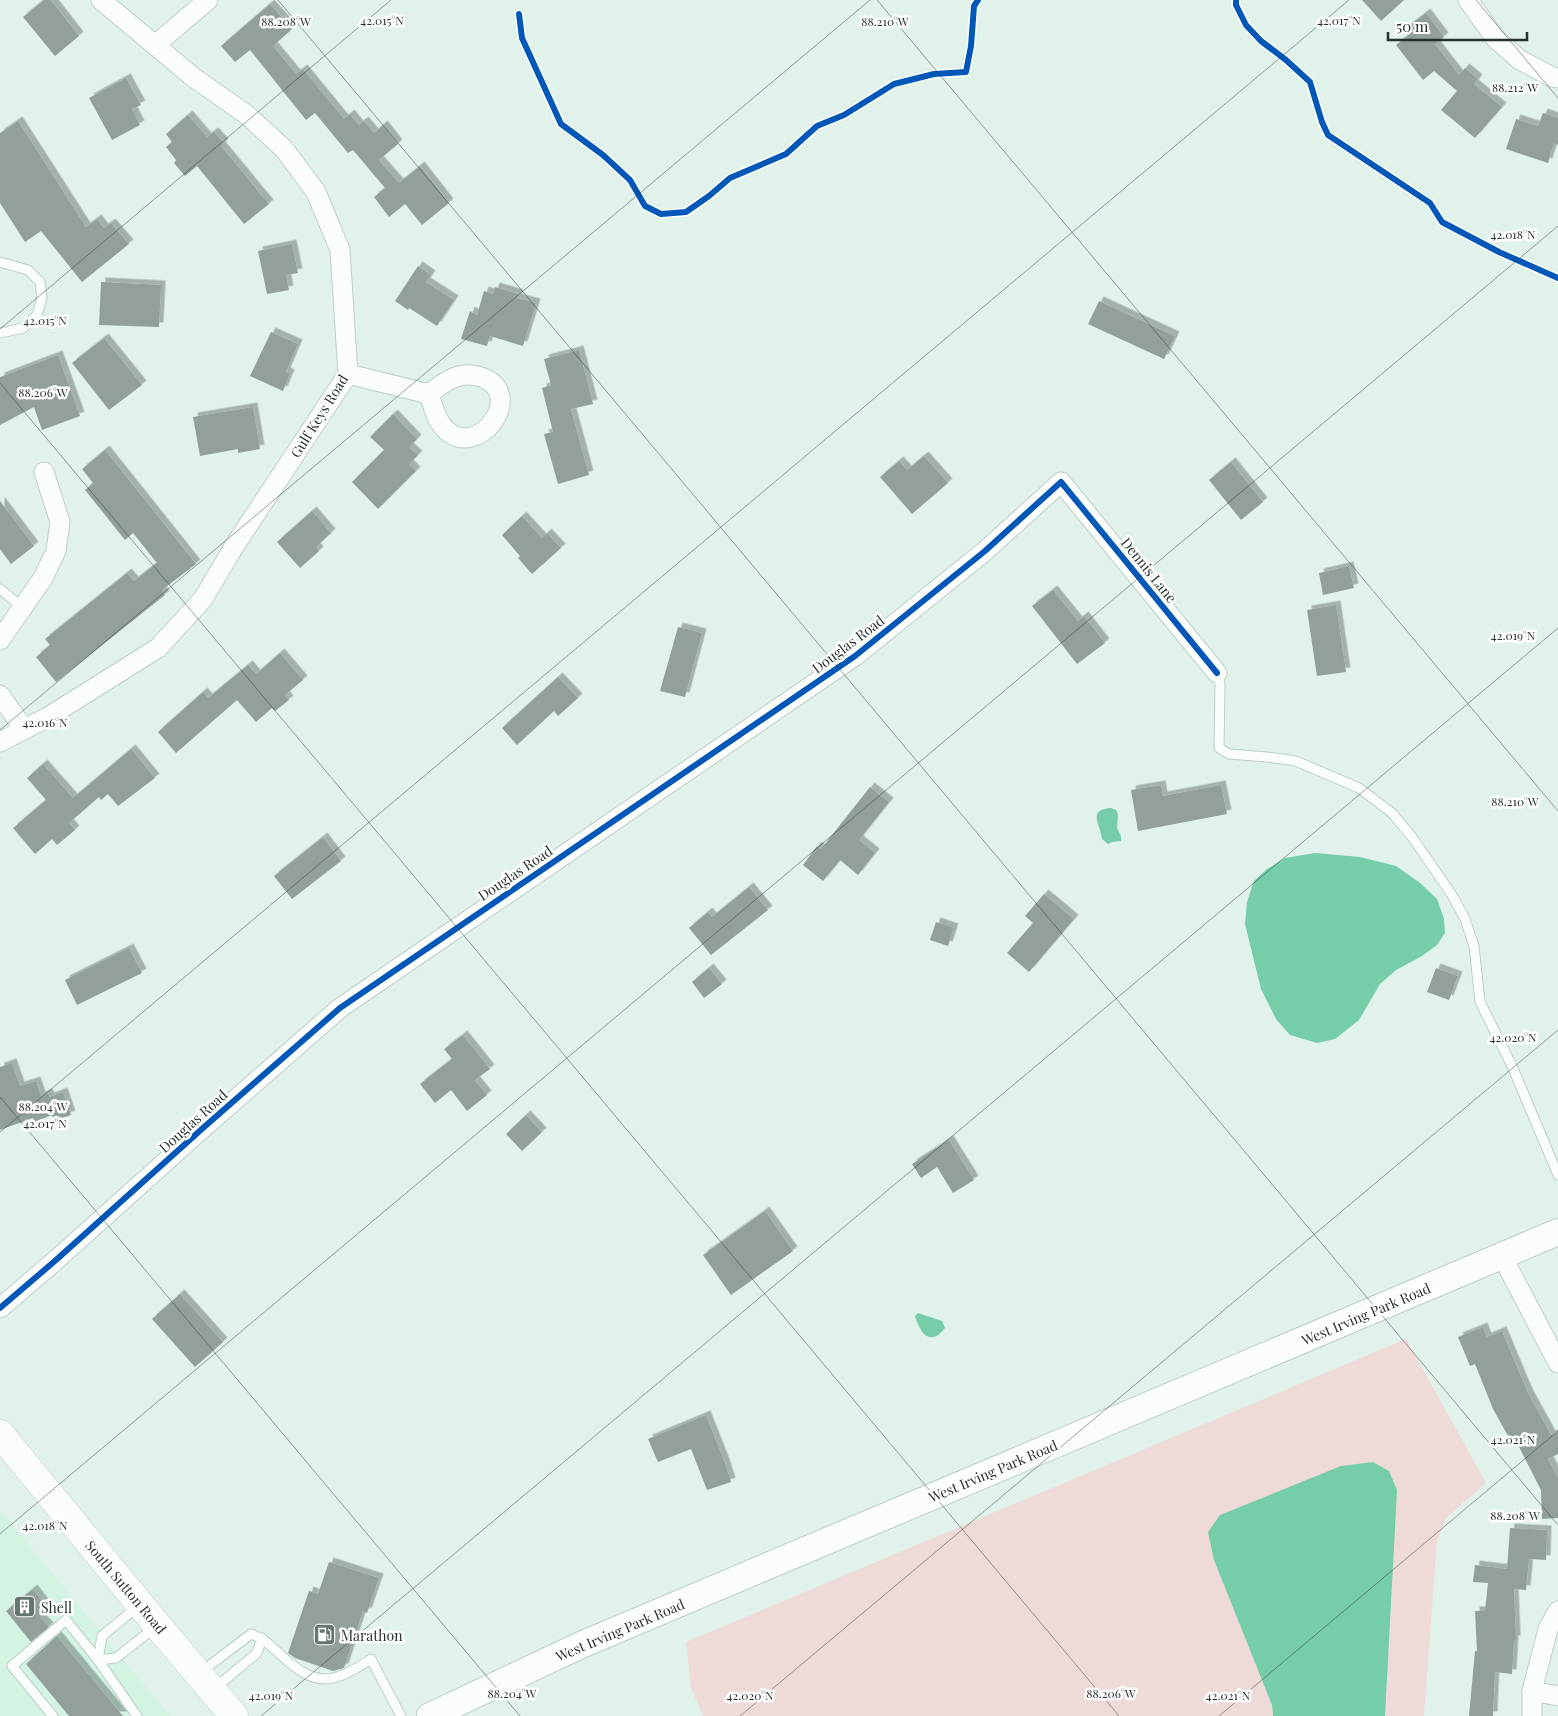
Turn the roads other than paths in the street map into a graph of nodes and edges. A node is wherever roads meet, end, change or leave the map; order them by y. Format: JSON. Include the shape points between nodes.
{"nodes":[{"id":1,"x":101,"y":0,"type":"edge"},
{"id":2,"x":208,"y":0,"type":"edge"},
{"id":3,"x":1468,"y":0,"type":"edge"},
{"id":4,"x":155,"y":45,"type":"junction"},
{"id":5,"x":1558,"y":78,"type":"edge"},
{"id":6,"x":0,"y":262,"type":"edge"},
{"id":7,"x":0,"y":332,"type":"edge"},
{"id":8,"x":348,"y":374,"type":"junction"},
{"id":9,"x":429,"y":394,"type":"dead end"},
{"id":10,"x":44,"y":472,"type":"dead end"},
{"id":11,"x":1061,"y":482,"type":"joint"},
{"id":12,"x":0,"y":589,"type":"edge"},
{"id":13,"x":22,"y":608,"type":"junction"},
{"id":14,"x":0,"y":640,"type":"edge"},
{"id":15,"x":1217,"y":673,"type":"joint"},
{"id":16,"x":0,"y":695,"type":"edge"},
{"id":17,"x":24,"y":729,"type":"junction"},
{"id":18,"x":0,"y":742,"type":"edge"},
{"id":19,"x":1558,"y":1175,"type":"edge"},
{"id":20,"x":1558,"y":1232,"type":"edge"},
{"id":21,"x":1502,"y":1256,"type":"junction"},
{"id":22,"x":0,"y":1308,"type":"edge"},
{"id":23,"x":1558,"y":1363,"type":"edge"},
{"id":24,"x":4,"y":1445,"type":"edge"},
{"id":25,"x":140,"y":1605,"type":"junction"},
{"id":26,"x":1558,"y":1611,"type":"edge"},
{"id":27,"x":157,"y":1625,"type":"junction"},
{"id":28,"x":262,"y":1638,"type":"junction"},
{"id":29,"x":98,"y":1660,"type":"junction"},
{"id":30,"x":206,"y":1682,"type":"junction"},
{"id":31,"x":1532,"y":1691,"type":"junction"},
{"id":32,"x":1558,"y":1696,"type":"edge"},
{"id":33,"x":53,"y":1716,"type":"edge"},
{"id":34,"x":137,"y":1716,"type":"edge"},
{"id":35,"x":234,"y":1716,"type":"edge"},
{"id":36,"x":401,"y":1716,"type":"edge"},
{"id":37,"x":430,"y":1716,"type":"edge"},
{"id":38,"x":1532,"y":1716,"type":"edge"}],
"edges":[{"from":1,"to":4,"type":"street","name":"Gulf Keys Road"},
{"from":2,"to":4,"type":"street"},
{"from":3,"to":5,"type":"street","via":[[1495,38],[1520,60]]},
{"from":4,"to":8,"type":"street","name":"Gulf Keys Road","via":[[247,115],[284,149],[316,192],[340,250]]},
{"from":6,"to":7,"type":"lane","via":[[28,270],[40,282],[42,298],[37,315],[23,328]]},
{"from":8,"to":9,"type":"street"},
{"from":8,"to":17,"type":"street","name":"Gulf Keys Road","via":[[234,545],[203,599],[184,620],[158,648]]},
{"from":10,"to":13,"type":"street","via":[[60,522],[56,551],[43,578]]},
{"from":11,"to":15,"type":"street","name":"Dennis Lane"},
{"from":11,"to":22,"type":"street","name":"Douglas Road","via":[[985,551],[855,656],[340,1008]]},
{"from":12,"to":13,"type":"lane"},
{"from":13,"to":14,"type":"street"},
{"from":15,"to":19,"type":"lane","via":[[1220,684],[1219,748],[1229,754],[1296,762],[1359,788],[1392,813],[1436,871],[1465,919],[1474,946],[1480,1002],[1512,1066]]},
{"from":16,"to":17,"type":"street"},
{"from":17,"to":18,"type":"street","name":"Gulf Keys Road"},
{"from":20,"to":21,"type":"main road","name":"West Irving Park Road"},
{"from":21,"to":23,"type":"street"},
{"from":21,"to":37,"type":"main road","name":"West Irving Park Road","via":[[581,1645]]},
{"from":24,"to":25,"type":"main road","name":"South Sutton Road"},
{"from":25,"to":27,"type":"main road","name":"South Sutton Road"},
{"from":25,"to":29,"type":"lane","via":[[102,1636]]},
{"from":26,"to":31,"type":"street","via":[[1548,1629]]},
{"from":27,"to":29,"type":"lane","via":[[116,1658]]},
{"from":27,"to":30,"type":"main road","name":"South Sutton Road"},
{"from":28,"to":30,"type":"lane","via":[[258,1653]]},
{"from":28,"to":30,"type":"lane","via":[[251,1634]]},
{"from":28,"to":36,"type":"lane","via":[[294,1668],[310,1677],[326,1679],[347,1675],[372,1659]]},
{"from":29,"to":33,"type":"lane","via":[[66,1620],[12,1666]]},
{"from":29,"to":34,"type":"lane"},
{"from":30,"to":35,"type":"main road","name":"South Sutton Road"},
{"from":31,"to":32,"type":"street"},
{"from":31,"to":38,"type":"street"}]}
